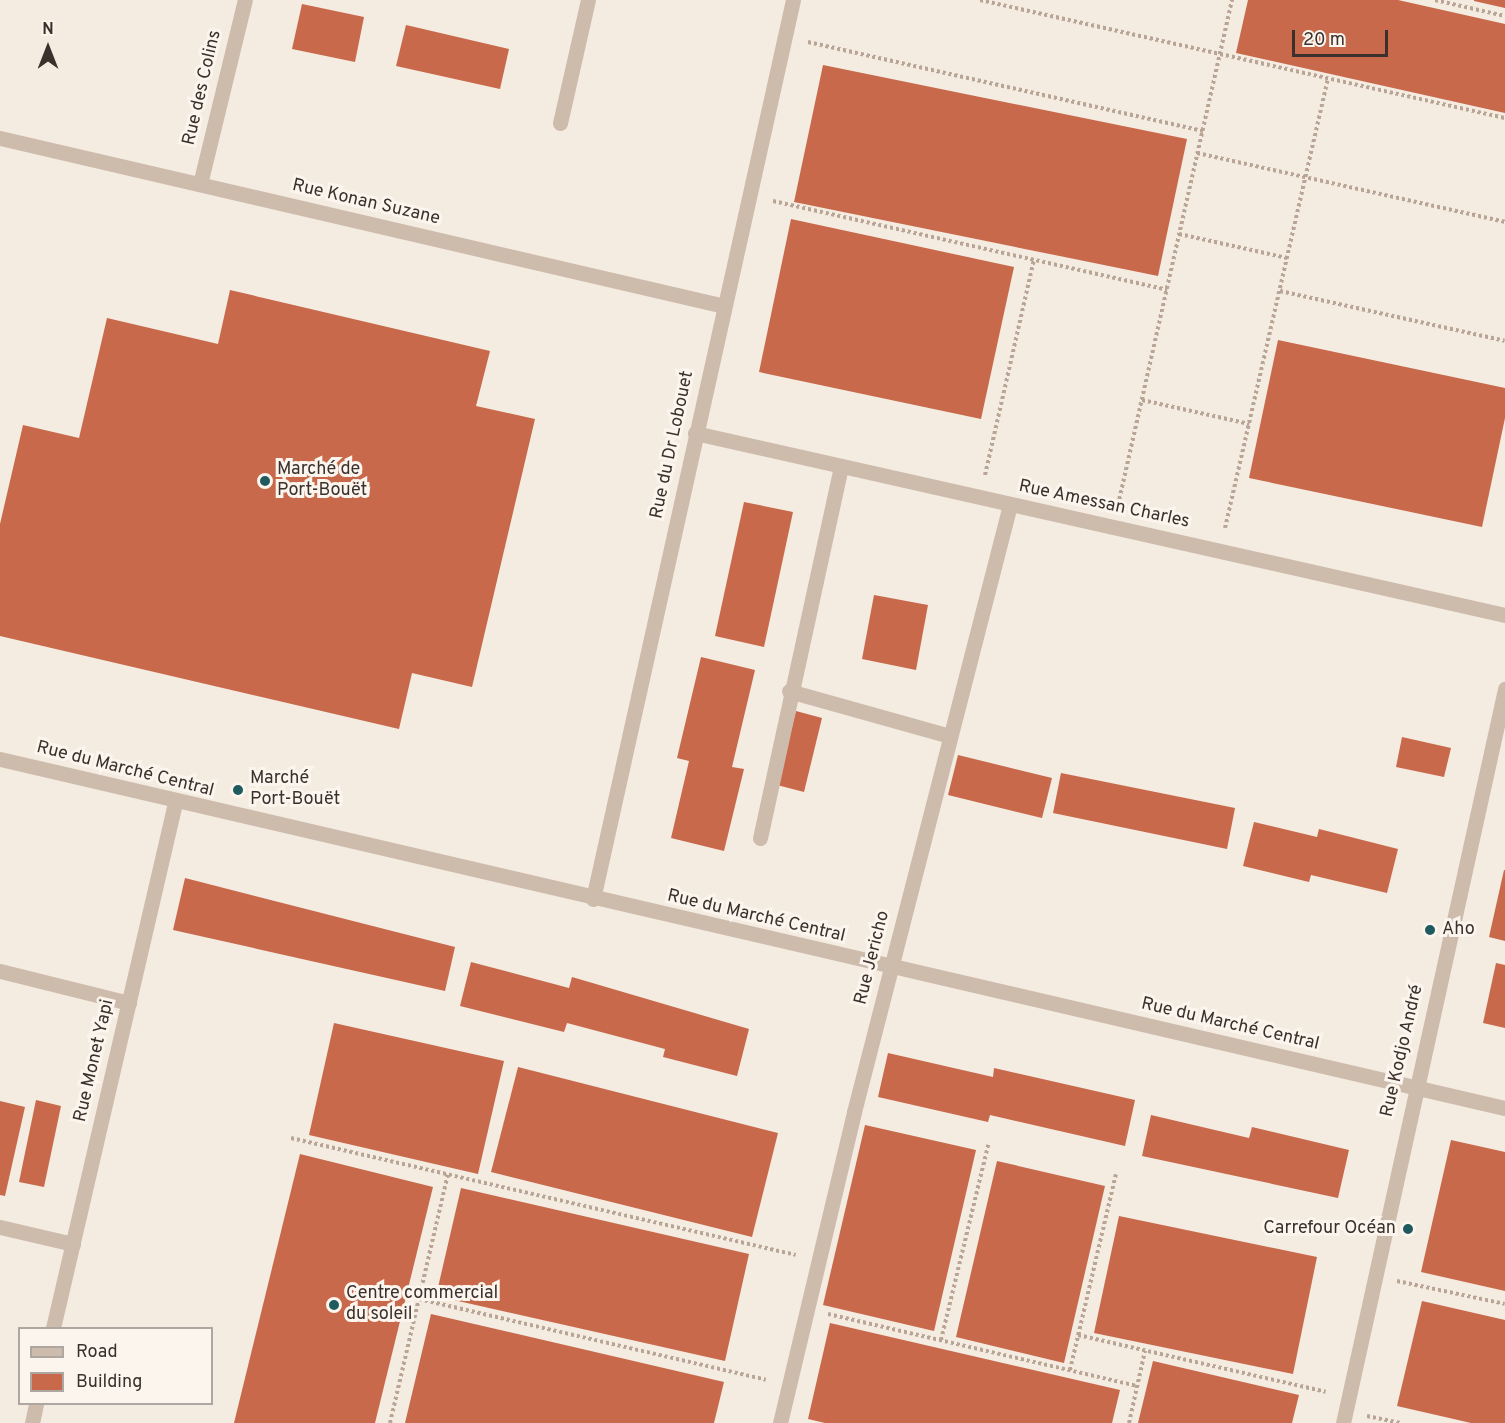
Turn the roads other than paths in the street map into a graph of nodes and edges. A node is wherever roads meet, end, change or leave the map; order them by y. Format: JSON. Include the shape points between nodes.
{"nodes":[{"id":1,"x":244,"y":0,"type":"edge"},
{"id":2,"x":588,"y":0,"type":"edge"},
{"id":3,"x":792,"y":0,"type":"edge"},
{"id":4,"x":560,"y":123,"type":"dead end"},
{"id":5,"x":0,"y":138,"type":"edge"},
{"id":6,"x":200,"y":184,"type":"junction"},
{"id":7,"x":724,"y":306,"type":"junction"},
{"id":8,"x":695,"y":433,"type":"junction"},
{"id":9,"x":841,"y":467,"type":"junction"},
{"id":10,"x":1010,"y":505,"type":"junction"},
{"id":11,"x":1505,"y":615,"type":"edge"},
{"id":12,"x":1505,"y":689,"type":"edge"},
{"id":13,"x":789,"y":691,"type":"junction"},
{"id":14,"x":950,"y":736,"type":"junction"},
{"id":15,"x":0,"y":759,"type":"edge"},
{"id":16,"x":175,"y":803,"type":"junction"},
{"id":17,"x":760,"y":838,"type":"dead end"},
{"id":18,"x":593,"y":899,"type":"junction"},
{"id":19,"x":890,"y":969,"type":"junction"},
{"id":20,"x":0,"y":971,"type":"edge"},
{"id":21,"x":129,"y":1004,"type":"junction"},
{"id":22,"x":1415,"y":1088,"type":"junction"},
{"id":23,"x":1505,"y":1108,"type":"edge"},
{"id":24,"x":0,"y":1227,"type":"edge"},
{"id":25,"x":73,"y":1244,"type":"junction"},
{"id":26,"x":53,"y":1327,"type":"edge"},
{"id":27,"x":36,"y":1405,"type":"edge"},
{"id":28,"x":1346,"y":1410,"type":"edge"},
{"id":29,"x":32,"y":1423,"type":"edge"},
{"id":30,"x":780,"y":1423,"type":"edge"}],
"edges":[{"from":1,"to":6,"type":"street","name":"Rue des Colins"},
{"from":2,"to":4,"type":"street"},
{"from":3,"to":7,"type":"street","name":"Rue du Dr Lobouet"},
{"from":5,"to":6,"type":"street","name":"Rue Konan Suzane"},
{"from":6,"to":7,"type":"street","name":"Rue Konan Suzane"},
{"from":7,"to":8,"type":"street","name":"Rue du Dr Lobouet"},
{"from":8,"to":9,"type":"street","name":"Rue Amessan Charles"},
{"from":8,"to":18,"type":"street","name":"Rue du Dr Lobouet"},
{"from":9,"to":10,"type":"street","name":"Rue Amessan Charles"},
{"from":9,"to":13,"type":"street"},
{"from":10,"to":11,"type":"street","name":"Rue Amessan Charles"},
{"from":10,"to":14,"type":"street","name":"Rue Jericho"},
{"from":12,"to":22,"type":"street","name":"Rue Kodjo André"},
{"from":13,"to":14,"type":"street"},
{"from":13,"to":17,"type":"street"},
{"from":14,"to":19,"type":"street","name":"Rue Jericho"},
{"from":15,"to":16,"type":"street","name":"Rue du Marché Central"},
{"from":16,"to":18,"type":"street","name":"Rue du Marché Central"},
{"from":16,"to":21,"type":"street","name":"Rue Monet Yapi"},
{"from":18,"to":19,"type":"street","name":"Rue du Marché Central"},
{"from":19,"to":22,"type":"street","name":"Rue du Marché Central"},
{"from":19,"to":30,"type":"street","name":"Rue Jericho"},
{"from":20,"to":21,"type":"street"},
{"from":21,"to":25,"type":"street","name":"Rue Monet Yapi"},
{"from":22,"to":23,"type":"street","name":"Rue du Marché Central"},
{"from":22,"to":28,"type":"street","name":"Rue Kodjo André"},
{"from":24,"to":25,"type":"street"},
{"from":25,"to":26,"type":"street","name":"Rue Monet Yapi"},
{"from":27,"to":29,"type":"street"}]}
